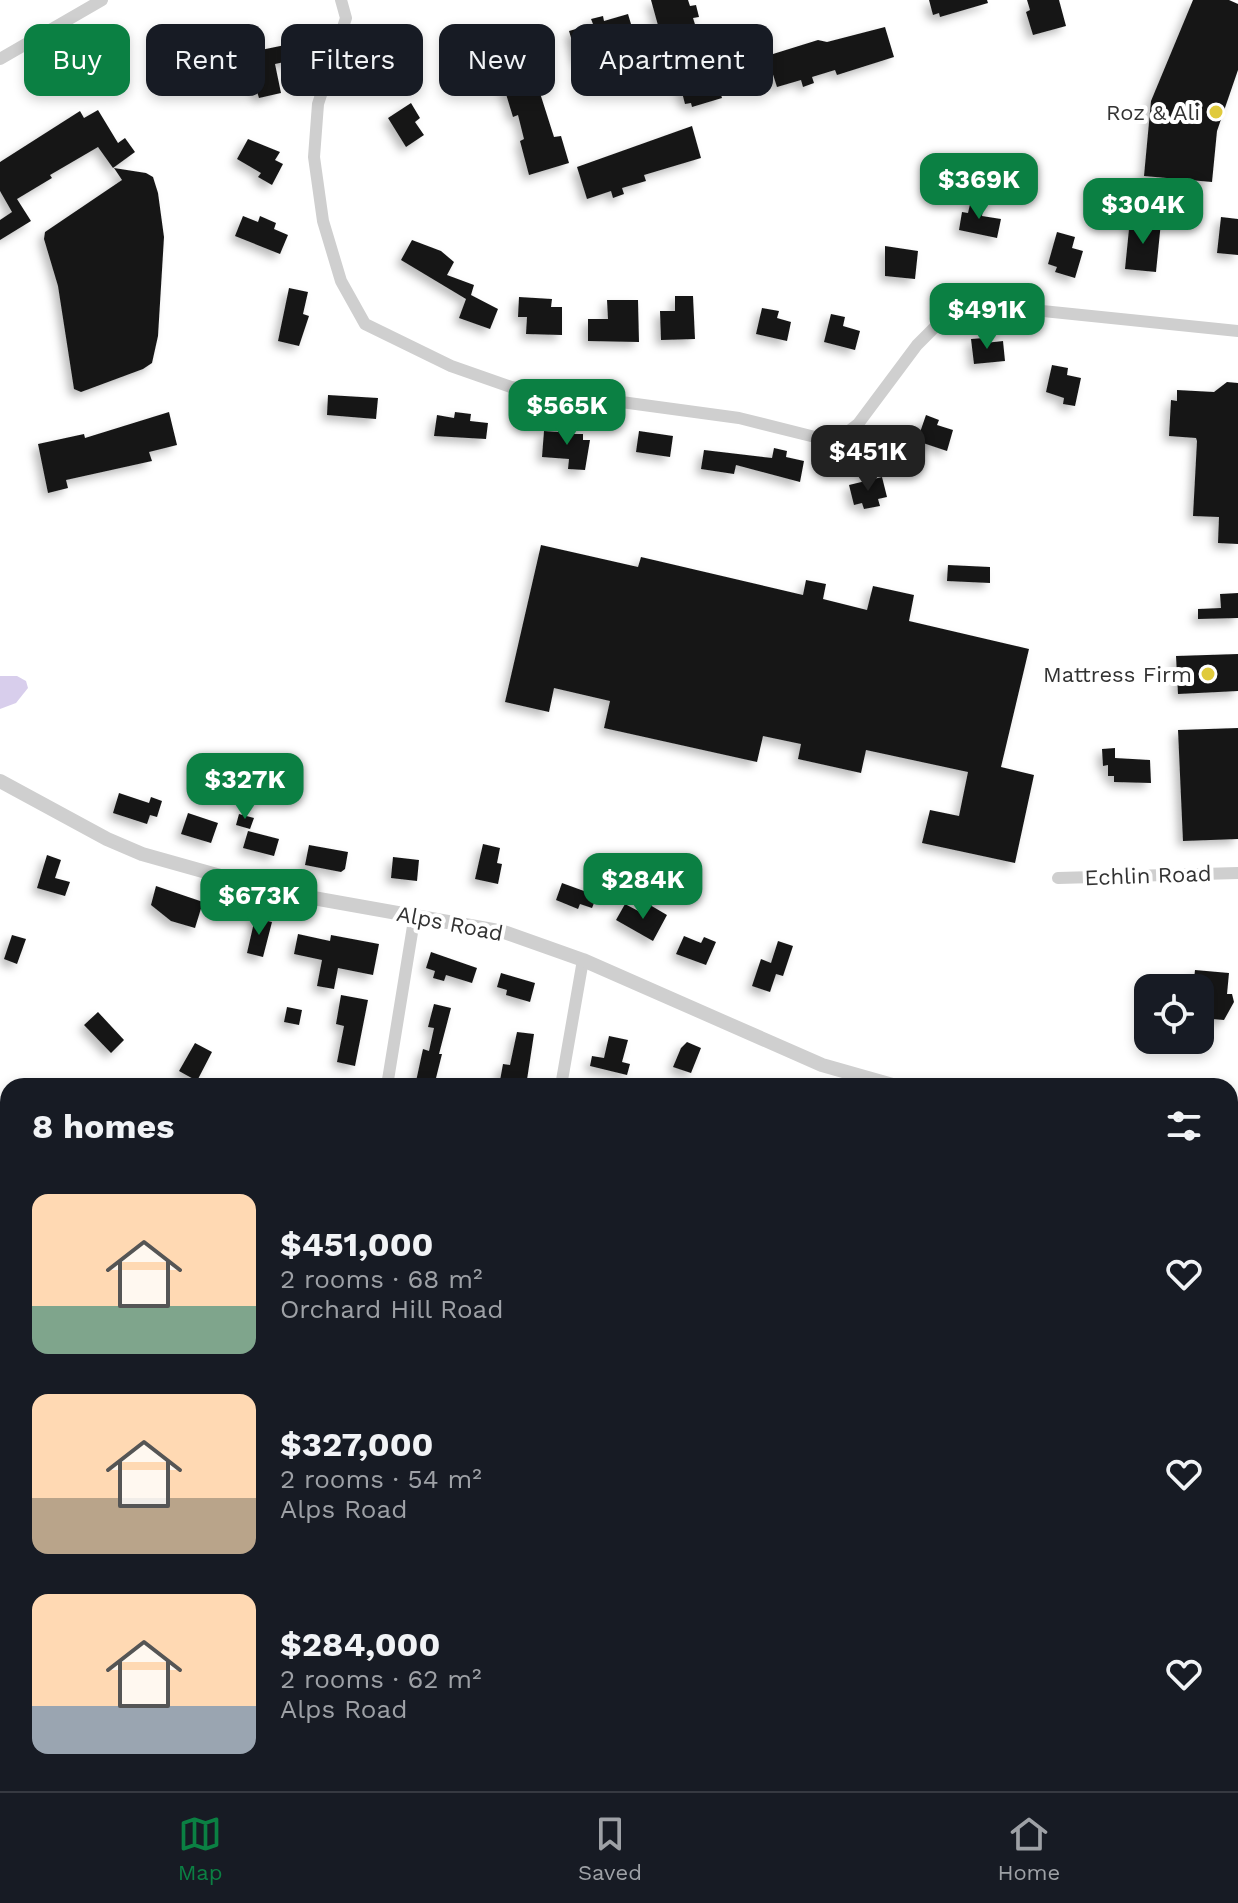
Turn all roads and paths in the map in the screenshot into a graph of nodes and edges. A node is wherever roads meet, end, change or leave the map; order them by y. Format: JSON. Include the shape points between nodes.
{"nodes":[{"id":1,"x":102,"y":0,"type":"edge"},
{"id":2,"x":341,"y":0,"type":"edge"},
{"id":3,"x":0,"y":59,"type":"edge"},
{"id":4,"x":1238,"y":331,"type":"edge"},
{"id":5,"x":0,"y":781,"type":"edge"},
{"id":6,"x":1238,"y":873,"type":"edge"},
{"id":7,"x":1058,"y":878,"type":"dead end"},
{"id":8,"x":415,"y":914,"type":"junction"},
{"id":9,"x":583,"y":960,"type":"junction"},
{"id":10,"x":388,"y":1078,"type":"edge"},
{"id":11,"x":562,"y":1078,"type":"edge"},
{"id":12,"x":868,"y":1078,"type":"edge"}],
"edges":[{"from":1,"to":3,"type":"street"},
{"from":2,"to":4,"type":"street","via":[[346,18],[318,104],[314,157],[323,221],[341,281],[365,324],[451,366],[511,387],[739,418],[830,438],[858,424],[934,328],[966,311],[1014,308]]},
{"from":5,"to":8,"type":"street","name":"Alps Road","via":[[107,839],[171,864],[274,891]]},
{"from":6,"to":7,"type":"street","name":"Echlin Road"},
{"from":8,"to":9,"type":"street","name":"Alps Road","via":[[504,932]]},
{"from":8,"to":10,"type":"street"},
{"from":9,"to":11,"type":"street"},
{"from":9,"to":12,"type":"street","name":"Alps Road","via":[[822,1065]]}]}
